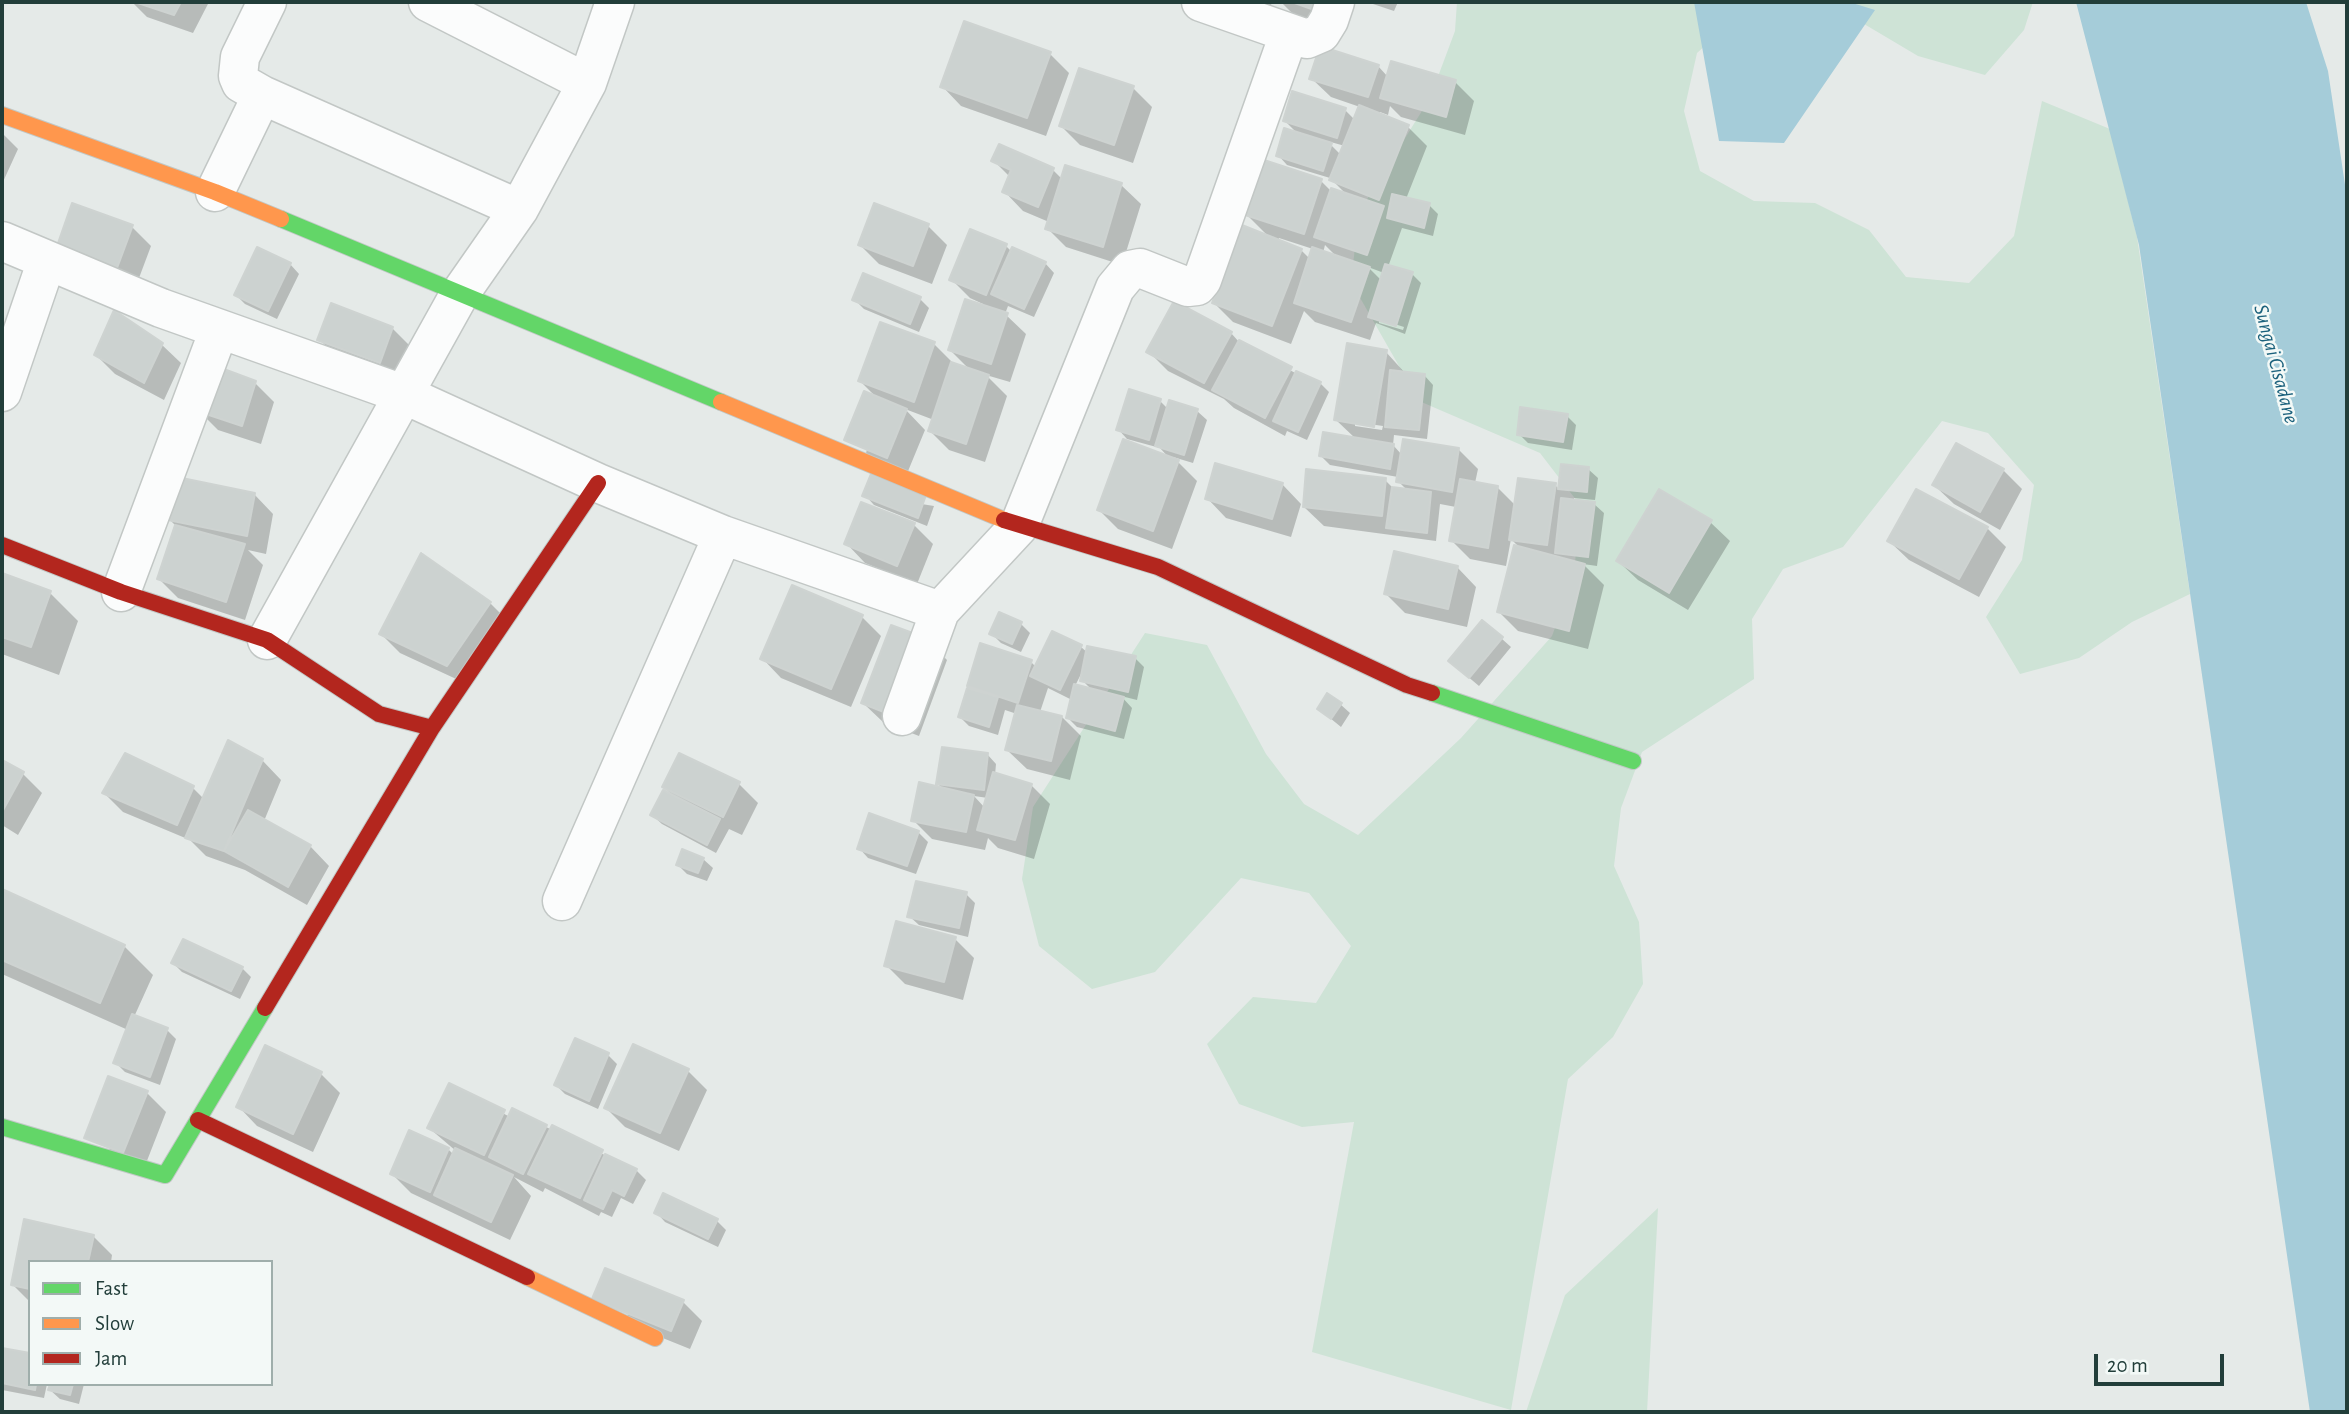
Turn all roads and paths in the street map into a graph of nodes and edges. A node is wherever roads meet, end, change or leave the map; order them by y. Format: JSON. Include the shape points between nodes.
{"nodes":[{"id":1,"x":267,"y":2,"type":"edge"},
{"id":2,"x":428,"y":2,"type":"edge"},
{"id":3,"x":615,"y":2,"type":"edge"},
{"id":4,"x":1201,"y":2,"type":"edge"},
{"id":5,"x":1335,"y":2,"type":"edge"},
{"id":6,"x":1289,"y":34,"type":"junction"},
{"id":7,"x":587,"y":83,"type":"junction"},
{"id":8,"x":262,"y":95,"type":"junction"},
{"id":9,"x":2,"y":115,"type":"edge"},
{"id":10,"x":215,"y":192,"type":"junction"},
{"id":11,"x":519,"y":209,"type":"junction"},
{"id":12,"x":2,"y":241,"type":"edge"},
{"id":13,"x":47,"y":260,"type":"junction"},
{"id":14,"x":459,"y":295,"type":"junction"},
{"id":15,"x":219,"y":330,"type":"junction"},
{"id":16,"x":2,"y":392,"type":"edge"},
{"id":17,"x":402,"y":394,"type":"junction"},
{"id":18,"x":598,"y":483,"type":"junction"},
{"id":19,"x":1019,"y":526,"type":"junction"},
{"id":20,"x":723,"y":535,"type":"junction"},
{"id":21,"x":2,"y":545,"type":"edge"},
{"id":22,"x":121,"y":592,"type":"junction"},
{"id":23,"x":940,"y":611,"type":"junction"},
{"id":24,"x":267,"y":640,"type":"junction"},
{"id":25,"x":902,"y":716,"type":"dead end"},
{"id":26,"x":432,"y":728,"type":"junction"},
{"id":27,"x":1633,"y":761,"type":"dead end"},
{"id":28,"x":562,"y":901,"type":"dead end"},
{"id":29,"x":198,"y":1120,"type":"junction"},
{"id":30,"x":2,"y":1127,"type":"edge"},
{"id":31,"x":655,"y":1338,"type":"dead end"}],
"edges":[{"from":1,"to":8,"type":"street","via":[[240,57],[238,76],[241,83]]},
{"from":2,"to":7,"type":"street"},
{"from":3,"to":7,"type":"street"},
{"from":4,"to":6,"type":"street"},
{"from":5,"to":6,"type":"street","via":[[1321,33],[1307,39]]},
{"from":6,"to":19,"type":"street","via":[[1202,280],[1188,287],[1140,268],[1130,270],[1115,288]]},
{"from":7,"to":11,"type":"street"},
{"from":8,"to":10,"type":"street"},
{"from":8,"to":11,"type":"street"},
{"from":9,"to":10,"type":"street"},
{"from":10,"to":14,"type":"street"},
{"from":11,"to":14,"type":"street"},
{"from":12,"to":13,"type":"street"},
{"from":13,"to":15,"type":"street"},
{"from":13,"to":16,"type":"street"},
{"from":14,"to":17,"type":"street"},
{"from":14,"to":19,"type":"street"},
{"from":15,"to":17,"type":"street"},
{"from":15,"to":22,"type":"street"},
{"from":17,"to":18,"type":"street"},
{"from":17,"to":24,"type":"street"},
{"from":18,"to":20,"type":"street"},
{"from":18,"to":26,"type":"street"},
{"from":19,"to":23,"type":"street"},
{"from":19,"to":27,"type":"street","via":[[1158,567],[1406,685]]},
{"from":20,"to":23,"type":"street"},
{"from":20,"to":28,"type":"street"},
{"from":21,"to":22,"type":"street"},
{"from":22,"to":24,"type":"street"},
{"from":23,"to":25,"type":"street"},
{"from":24,"to":26,"type":"street","via":[[379,714]]},
{"from":26,"to":29,"type":"street"},
{"from":29,"to":30,"type":"street","via":[[165,1175]]},
{"from":29,"to":31,"type":"street"}]}
